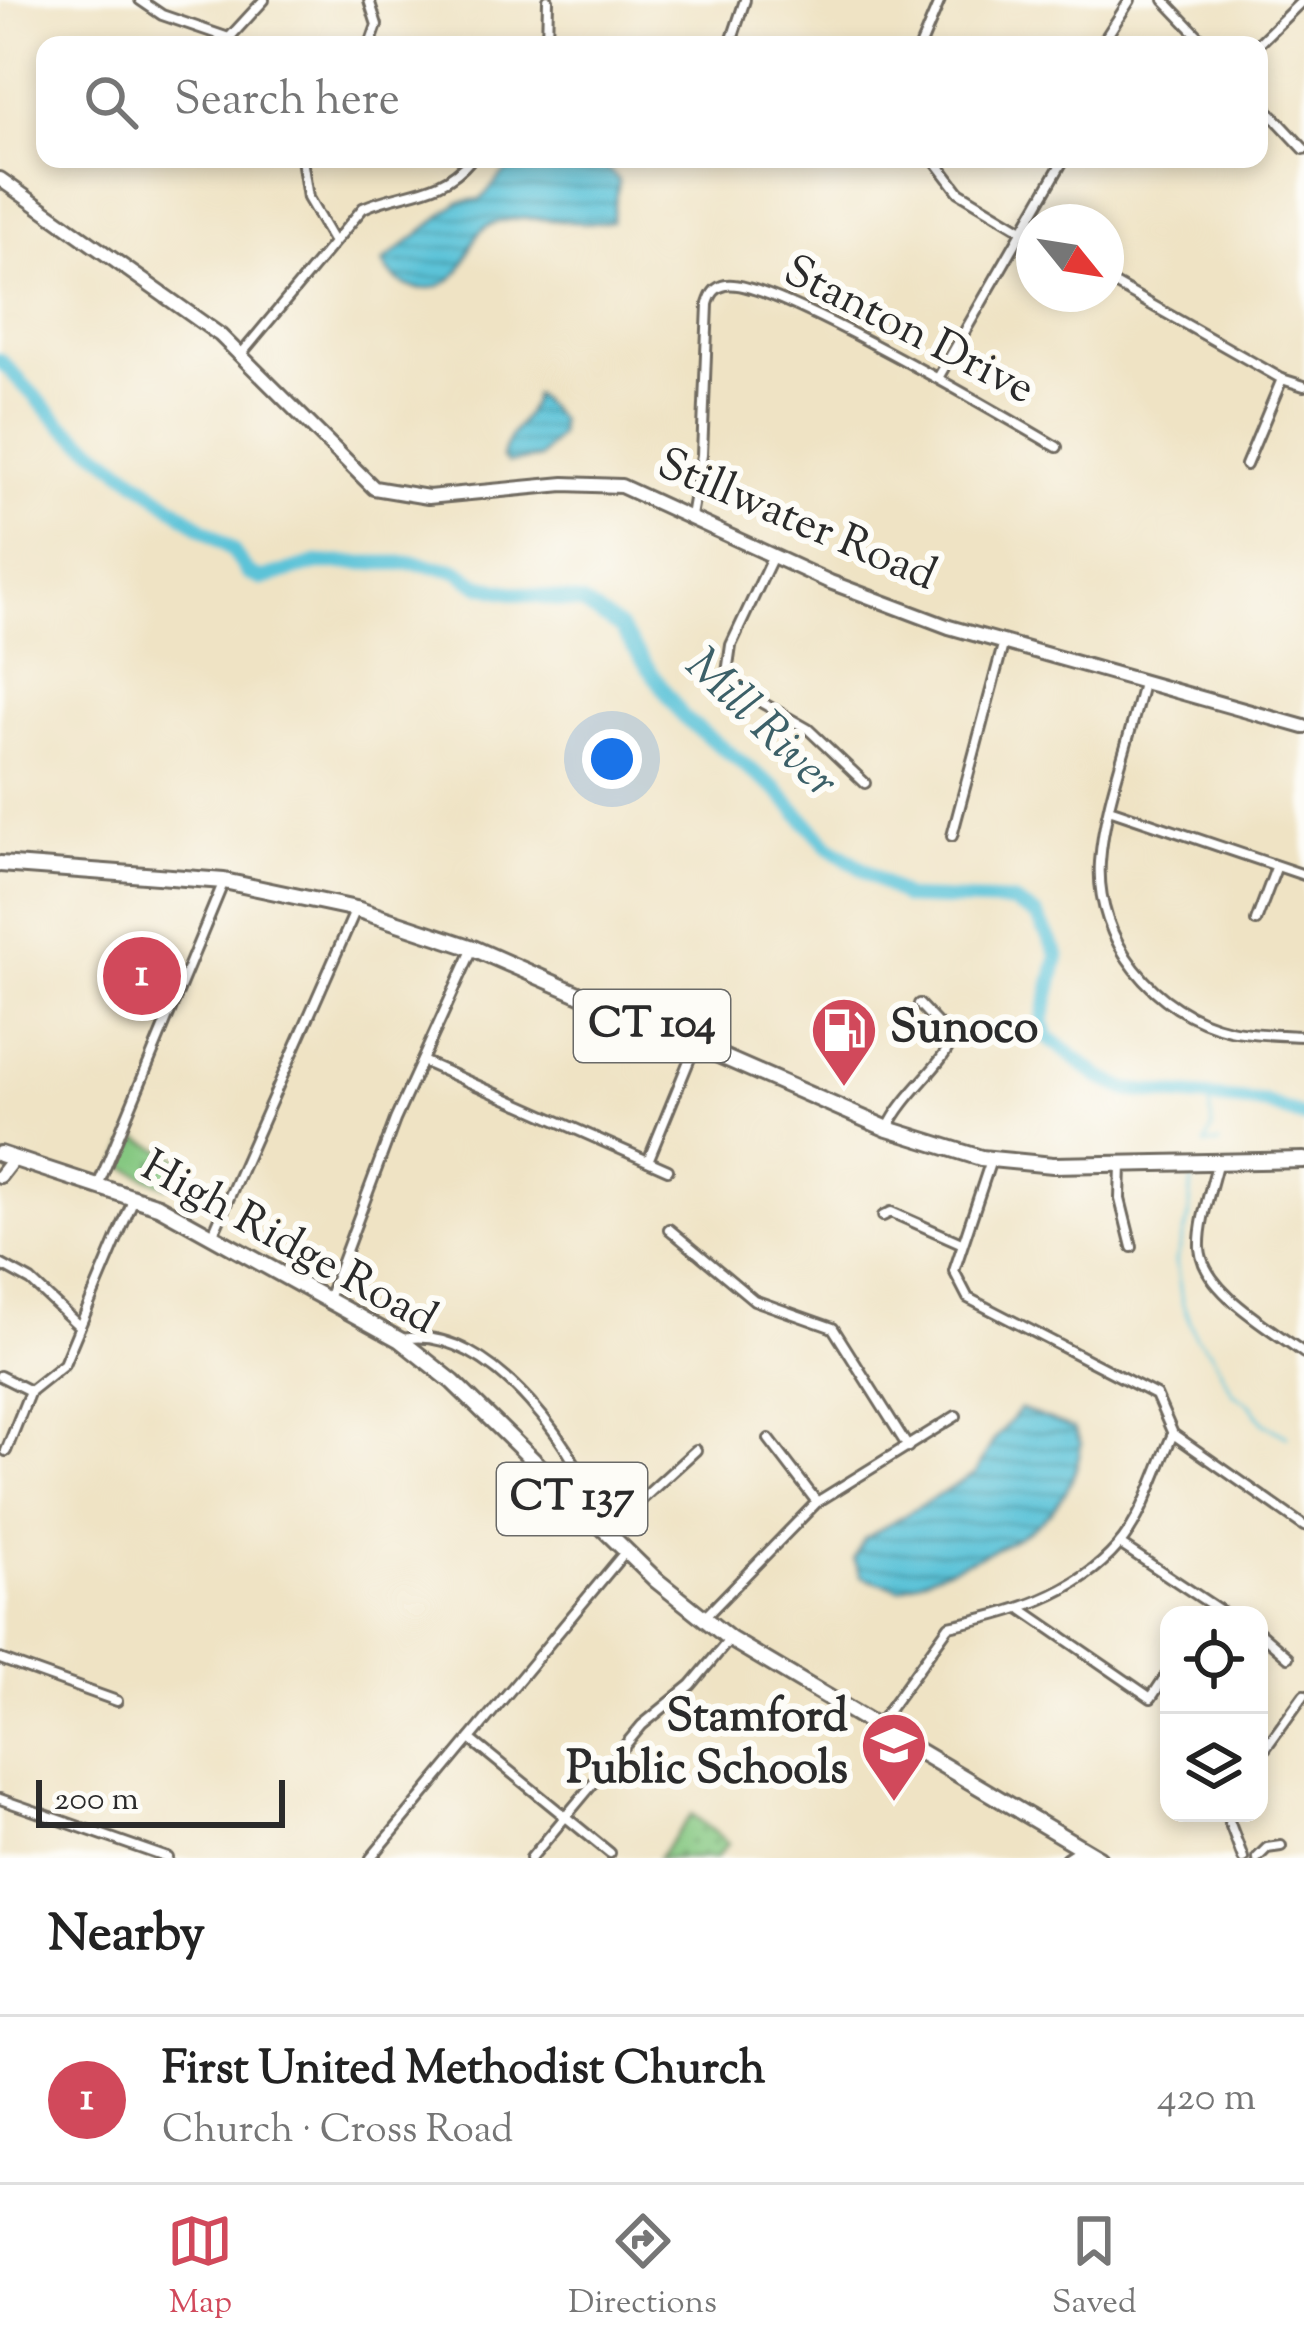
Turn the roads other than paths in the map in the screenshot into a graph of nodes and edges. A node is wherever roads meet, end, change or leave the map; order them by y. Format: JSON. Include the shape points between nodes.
{"nodes":[{"id":1,"x":140,"y":0,"type":"edge"},
{"id":2,"x":264,"y":0,"type":"edge"},
{"id":3,"x":369,"y":0,"type":"edge"},
{"id":4,"x":548,"y":0,"type":"edge"},
{"id":5,"x":745,"y":0,"type":"edge"},
{"id":6,"x":940,"y":0,"type":"edge"},
{"id":7,"x":1130,"y":0,"type":"edge"},
{"id":8,"x":1164,"y":0,"type":"edge"},
{"id":9,"x":1304,"y":0,"type":"edge"},
{"id":10,"x":223,"y":36,"type":"edge"},
{"id":11,"x":231,"y":36,"type":"edge"},
{"id":12,"x":373,"y":36,"type":"edge"},
{"id":13,"x":547,"y":36,"type":"edge"},
{"id":14,"x":733,"y":36,"type":"edge"},
{"id":15,"x":925,"y":36,"type":"edge"},
{"id":16,"x":1107,"y":36,"type":"edge"},
{"id":17,"x":1198,"y":36,"type":"edge"},
{"id":18,"x":1266,"y":36,"type":"edge"},
{"id":19,"x":1268,"y":111,"type":"edge"},
{"id":20,"x":1304,"y":149,"type":"edge"},
{"id":21,"x":303,"y":168,"type":"edge"},
{"id":22,"x":462,"y":168,"type":"edge"},
{"id":23,"x":941,"y":168,"type":"edge"},
{"id":24,"x":1060,"y":168,"type":"edge"},
{"id":25,"x":0,"y":179,"type":"edge"},
{"id":26,"x":1044,"y":204,"type":"edge"},
{"id":27,"x":1016,"y":227,"type":"edge"},
{"id":28,"x":332,"y":239,"type":"junction"},
{"id":29,"x":1016,"y":257,"type":"edge"},
{"id":30,"x":1124,"y":289,"type":"edge"},
{"id":31,"x":242,"y":353,"type":"junction"},
{"id":32,"x":938,"y":378,"type":"junction"},
{"id":33,"x":1282,"y":379,"type":"junction"},
{"id":34,"x":1304,"y":386,"type":"edge"},
{"id":35,"x":1057,"y":447,"type":"dead end"},
{"id":36,"x":1246,"y":465,"type":"dead end"},
{"id":37,"x":691,"y":516,"type":"junction"},
{"id":38,"x":773,"y":556,"type":"junction"},
{"id":39,"x":1003,"y":645,"type":"junction"},
{"id":40,"x":1143,"y":681,"type":"junction"},
{"id":41,"x":1304,"y":727,"type":"edge"},
{"id":42,"x":865,"y":783,"type":"dead end"},
{"id":43,"x":1112,"y":810,"type":"junction"},
{"id":44,"x":952,"y":836,"type":"dead end"},
{"id":45,"x":0,"y":864,"type":"edge"},
{"id":46,"x":1276,"y":868,"type":"junction"},
{"id":47,"x":1304,"y":874,"type":"edge"},
{"id":48,"x":224,"y":881,"type":"junction"},
{"id":49,"x":356,"y":909,"type":"junction"},
{"id":50,"x":1256,"y":921,"type":"dead end"},
{"id":51,"x":472,"y":948,"type":"junction"},
{"id":52,"x":919,"y":1004,"type":"dead end"},
{"id":53,"x":1304,"y":1036,"type":"edge"},
{"id":54,"x":696,"y":1045,"type":"junction"},
{"id":55,"x":422,"y":1061,"type":"junction"},
{"id":56,"x":888,"y":1129,"type":"junction"},
{"id":57,"x":7,"y":1156,"type":"edge"},
{"id":58,"x":991,"y":1160,"type":"junction"},
{"id":59,"x":1304,"y":1160,"type":"edge"},
{"id":60,"x":648,"y":1162,"type":"junction"},
{"id":61,"x":1217,"y":1162,"type":"junction"},
{"id":62,"x":1120,"y":1164,"type":"junction"},
{"id":63,"x":668,"y":1170,"type":"dead end"},
{"id":64,"x":0,"y":1176,"type":"edge"},
{"id":65,"x":99,"y":1183,"type":"junction"},
{"id":66,"x":135,"y":1197,"type":"junction"},
{"id":67,"x":883,"y":1216,"type":"dead end"},
{"id":68,"x":669,"y":1229,"type":"dead end"},
{"id":69,"x":213,"y":1234,"type":"junction"},
{"id":70,"x":962,"y":1243,"type":"junction"},
{"id":71,"x":1132,"y":1247,"type":"dead end"},
{"id":72,"x":0,"y":1264,"type":"edge"},
{"id":73,"x":328,"y":1299,"type":"junction"},
{"id":74,"x":79,"y":1326,"type":"junction"},
{"id":75,"x":400,"y":1340,"type":"junction"},
{"id":76,"x":1304,"y":1353,"type":"edge"},
{"id":77,"x":0,"y":1376,"type":"edge"},
{"id":78,"x":30,"y":1391,"type":"junction"},
{"id":79,"x":956,"y":1417,"type":"dead end"},
{"id":80,"x":1173,"y":1434,"type":"junction"},
{"id":81,"x":769,"y":1439,"type":"dead end"},
{"id":82,"x":908,"y":1447,"type":"junction"},
{"id":83,"x":696,"y":1450,"type":"dead end"},
{"id":84,"x":6,"y":1451,"type":"dead end"},
{"id":85,"x":817,"y":1502,"type":"junction"},
{"id":86,"x":1304,"y":1526,"type":"edge"},
{"id":87,"x":605,"y":1533,"type":"junction"},
{"id":88,"x":1120,"y":1544,"type":"junction"},
{"id":89,"x":626,"y":1551,"type":"junction"},
{"id":90,"x":1202,"y":1606,"type":"edge"},
{"id":91,"x":1023,"y":1610,"type":"junction"},
{"id":92,"x":703,"y":1619,"type":"junction"},
{"id":93,"x":730,"y":1639,"type":"junction"},
{"id":94,"x":1268,"y":1640,"type":"edge"},
{"id":95,"x":1288,"y":1657,"type":"dead end"},
{"id":96,"x":0,"y":1659,"type":"edge"},
{"id":97,"x":1160,"y":1684,"type":"edge"},
{"id":98,"x":1304,"y":1695,"type":"edge"},
{"id":99,"x":117,"y":1701,"type":"dead end"},
{"id":100,"x":875,"y":1727,"type":"junction"},
{"id":101,"x":470,"y":1739,"type":"junction"},
{"id":102,"x":1268,"y":1745,"type":"edge"},
{"id":103,"x":0,"y":1799,"type":"edge"},
{"id":104,"x":566,"y":1816,"type":"junction"},
{"id":105,"x":1229,"y":1822,"type":"edge"},
{"id":106,"x":1281,"y":1846,"type":"dead end"},
{"id":107,"x":1083,"y":1852,"type":"edge"},
{"id":108,"x":610,"y":1853,"type":"dead end"},
{"id":109,"x":168,"y":1858,"type":"edge"},
{"id":110,"x":371,"y":1858,"type":"edge"},
{"id":111,"x":532,"y":1858,"type":"edge"},
{"id":112,"x":1066,"y":1858,"type":"edge"},
{"id":113,"x":1099,"y":1858,"type":"edge"},
{"id":114,"x":1243,"y":1858,"type":"edge"},
{"id":115,"x":1257,"y":1858,"type":"edge"}],
"edges":[{"from":1,"to":10,"type":"street"},
{"from":2,"to":11,"type":"street"},
{"from":3,"to":12,"type":"street"},
{"from":4,"to":13,"type":"street"},
{"from":5,"to":14,"type":"street"},
{"from":6,"to":15,"type":"street"},
{"from":7,"to":16,"type":"street"},
{"from":8,"to":17,"type":"street"},
{"from":9,"to":18,"type":"street"},
{"from":19,"to":20,"type":"street"},
{"from":21,"to":28,"type":"street","via":[[308,198]]},
{"from":22,"to":28,"type":"street","via":[[446,185],[363,208]]},
{"from":23,"to":27,"type":"street","via":[[959,192]]},
{"from":24,"to":26,"type":"street"},
{"from":25,"to":31,"type":"main road","name":"Stillwater Road"},
{"from":28,"to":31,"type":"street"},
{"from":29,"to":32,"type":"street"},
{"from":30,"to":33,"type":"street"},
{"from":31,"to":37,"type":"main road","name":"Stillwater Road","via":[[374,488],[428,497],[597,483]]},
{"from":32,"to":35,"type":"street","name":"Stanton Drive"},
{"from":32,"to":37,"type":"street","name":"Stanton Drive","via":[[834,325],[725,285],[708,304],[702,455]]},
{"from":33,"to":34,"type":"street"},
{"from":33,"to":36,"type":"street"},
{"from":37,"to":38,"type":"main road","name":"Stillwater Road"},
{"from":38,"to":39,"type":"main road","name":"Stillwater Road"},
{"from":38,"to":42,"type":"street","via":[[731,645],[727,673],[743,692],[808,729]]},
{"from":39,"to":40,"type":"main road","name":"Stillwater Road"},
{"from":39,"to":44,"type":"street"},
{"from":40,"to":41,"type":"main road","name":"Stillwater Road"},
{"from":40,"to":43,"type":"street"},
{"from":43,"to":46,"type":"street"},
{"from":43,"to":53,"type":"street","via":[[1100,861],[1102,899],[1128,962],[1187,1015],[1231,1030]]},
{"from":45,"to":48,"type":"main road","number":"CT 104"},
{"from":46,"to":47,"type":"street"},
{"from":46,"to":50,"type":"street"},
{"from":48,"to":49,"type":"main road","number":"CT 104"},
{"from":48,"to":65,"type":"street"},
{"from":49,"to":51,"type":"main road","number":"CT 104"},
{"from":49,"to":69,"type":"street"},
{"from":51,"to":54,"type":"main road","number":"CT 104"},
{"from":51,"to":55,"type":"street"},
{"from":52,"to":56,"type":"street","via":[[952,1040]]},
{"from":54,"to":56,"type":"main road","number":"CT 104"},
{"from":54,"to":60,"type":"street"},
{"from":55,"to":60,"type":"street"},
{"from":55,"to":73,"type":"street"},
{"from":56,"to":58,"type":"main road","number":"CT 104"},
{"from":57,"to":64,"type":"main road"},
{"from":57,"to":65,"type":"main road","name":"High Ridge Road","number":"CT 137"},
{"from":58,"to":62,"type":"main road","number":"CT 104"},
{"from":58,"to":70,"type":"street"},
{"from":59,"to":61,"type":"main road","number":"CT 104"},
{"from":60,"to":63,"type":"street"},
{"from":61,"to":62,"type":"main road","number":"CT 104"},
{"from":61,"to":76,"type":"street","via":[[1200,1247],[1205,1268]]},
{"from":62,"to":71,"type":"street"},
{"from":65,"to":66,"type":"main road","name":"High Ridge Road","number":"CT 137"},
{"from":66,"to":69,"type":"main road","name":"High Ridge Road","number":"CT 137"},
{"from":66,"to":74,"type":"street"},
{"from":67,"to":70,"type":"street","via":[[891,1212]]},
{"from":68,"to":82,"type":"street","via":[[754,1300],[833,1328]]},
{"from":69,"to":73,"type":"main road","name":"High Ridge Road","number":"CT 137"},
{"from":70,"to":80,"type":"street","via":[[954,1271],[968,1298],[1156,1395]]},
{"from":72,"to":74,"type":"street"},
{"from":73,"to":75,"type":"main road","name":"High Ridge Road","number":"CT 137"},
{"from":74,"to":78,"type":"street","via":[[64,1364]]},
{"from":75,"to":87,"type":"main road","name":"High Ridge Road","number":"CT 137"},
{"from":75,"to":87,"type":"street","via":[[421,1335],[450,1344],[511,1382],[569,1450]]},
{"from":77,"to":78,"type":"street"},
{"from":78,"to":84,"type":"street"},
{"from":79,"to":82,"type":"street"},
{"from":80,"to":86,"type":"street"},
{"from":80,"to":88,"type":"street"},
{"from":81,"to":85,"type":"street"},
{"from":82,"to":85,"type":"street"},
{"from":83,"to":87,"type":"street"},
{"from":85,"to":92,"type":"street"},
{"from":87,"to":89,"type":"main road","name":"High Ridge Road","number":"CT 137"},
{"from":88,"to":90,"type":"street"},
{"from":88,"to":91,"type":"street"},
{"from":89,"to":92,"type":"main road","name":"High Ridge Road","number":"CT 137"},
{"from":89,"to":101,"type":"street"},
{"from":91,"to":97,"type":"street","via":[[1151,1698]]},
{"from":91,"to":100,"type":"street","via":[[949,1626]]},
{"from":92,"to":93,"type":"main road","name":"High Ridge Road","number":"CT 137"},
{"from":93,"to":100,"type":"main road","name":"High Ridge Road","number":"CT 137"},
{"from":93,"to":104,"type":"street","via":[[642,1725]]},
{"from":94,"to":95,"type":"street"},
{"from":96,"to":99,"type":"street"},
{"from":98,"to":102,"type":"street"},
{"from":100,"to":107,"type":"main road","name":"High Ridge Road","number":"CT 137"},
{"from":101,"to":104,"type":"street"},
{"from":101,"to":110,"type":"street"},
{"from":103,"to":109,"type":"street"},
{"from":104,"to":108,"type":"street"},
{"from":104,"to":111,"type":"street"},
{"from":105,"to":114,"type":"street"},
{"from":106,"to":115,"type":"street"},
{"from":107,"to":112,"type":"street"},
{"from":107,"to":113,"type":"main road","name":"High Ridge Road","number":"CT 137"}]}
